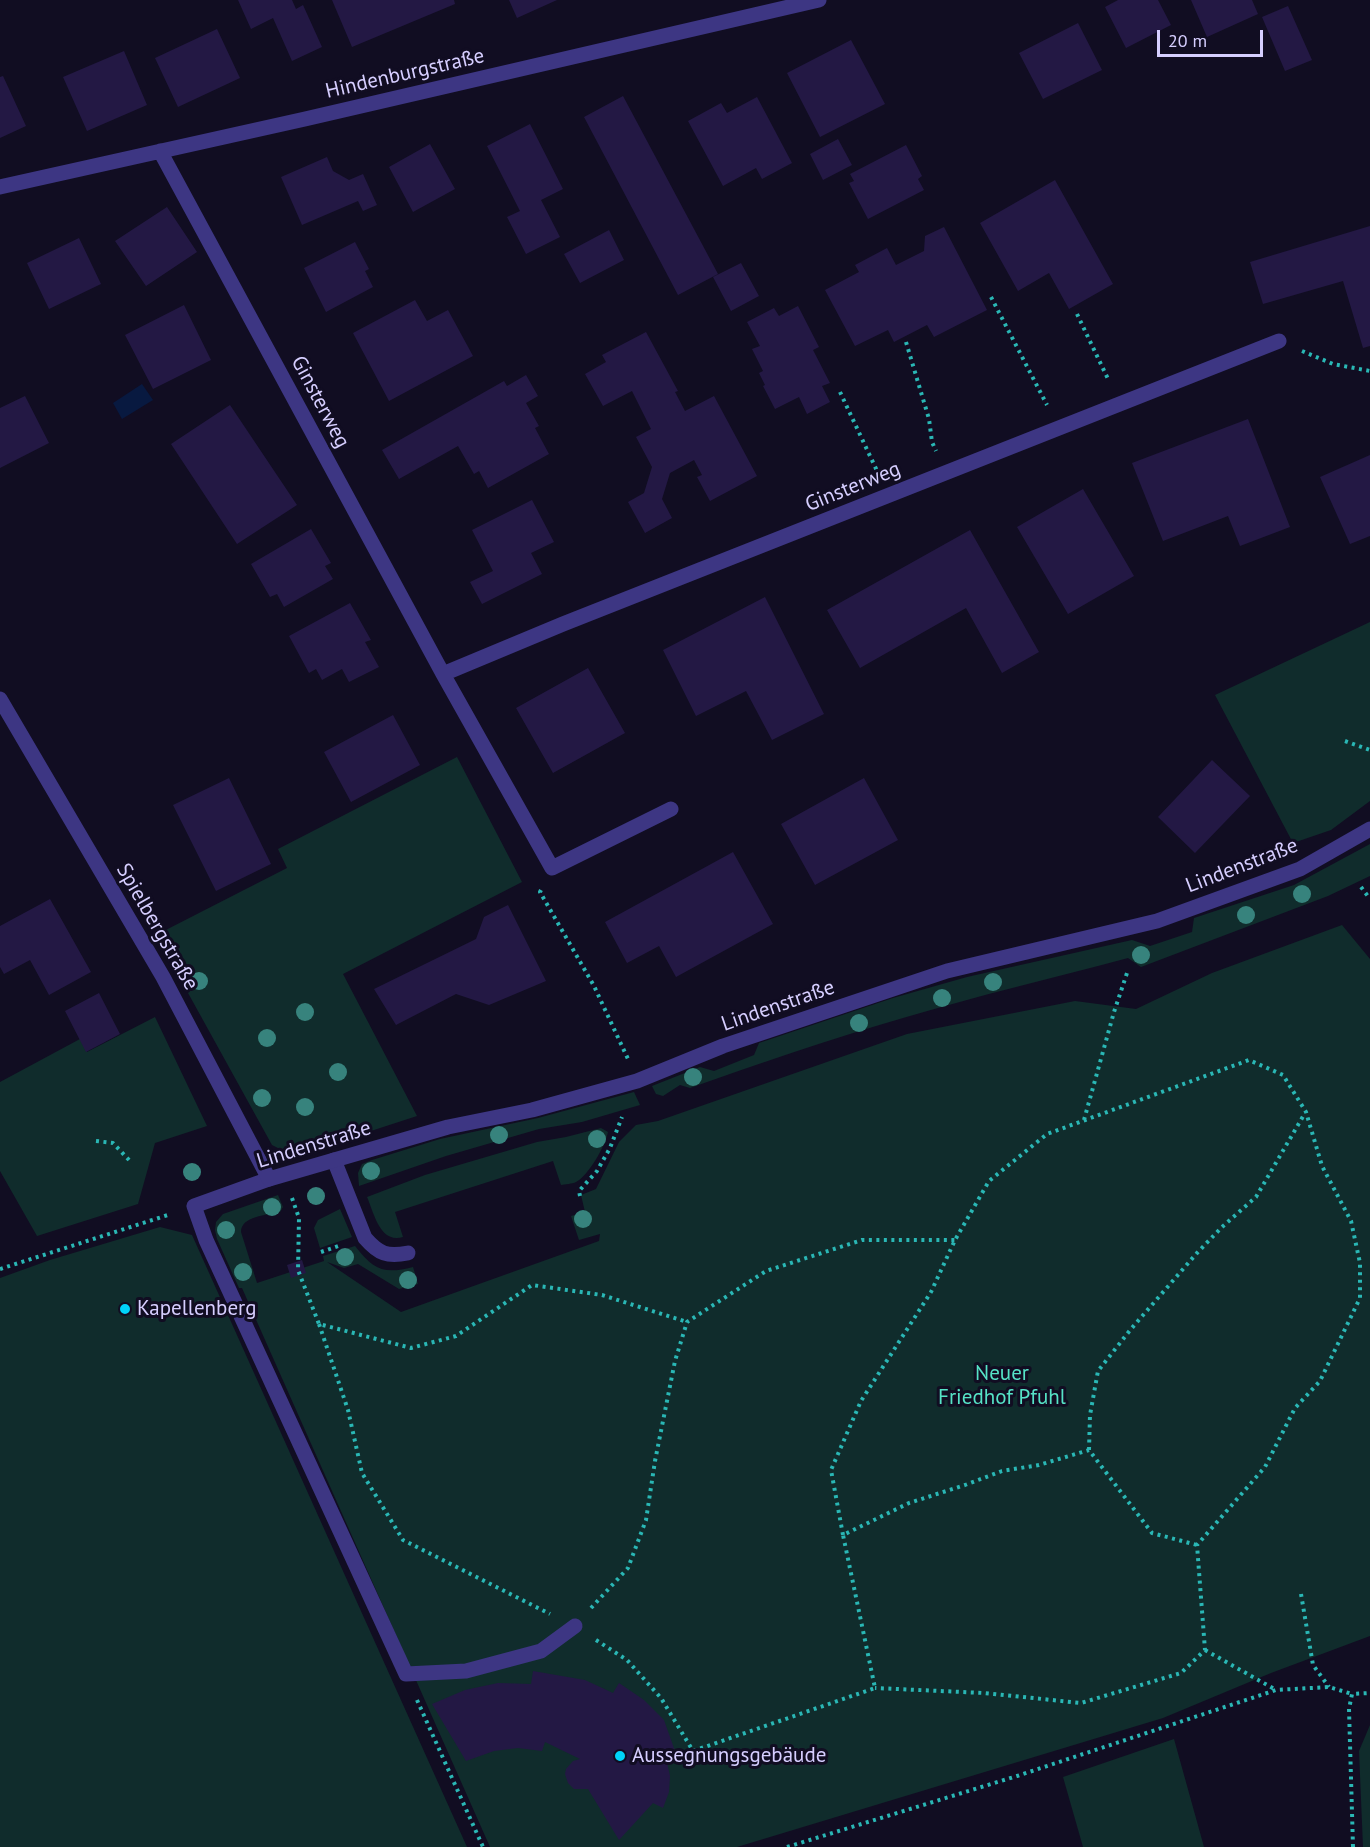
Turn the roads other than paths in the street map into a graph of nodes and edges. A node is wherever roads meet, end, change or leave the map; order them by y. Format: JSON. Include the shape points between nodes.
{"nodes":[{"id":1,"x":819,"y":0,"type":"edge"},
{"id":2,"x":160,"y":151,"type":"junction"},
{"id":3,"x":0,"y":187,"type":"edge"},
{"id":4,"x":1279,"y":341,"type":"road end"},
{"id":5,"x":443,"y":674,"type":"junction"},
{"id":6,"x":0,"y":699,"type":"edge"},
{"id":7,"x":670,"y":809,"type":"dead end"},
{"id":8,"x":1370,"y":829,"type":"edge"},
{"id":9,"x":334,"y":1160,"type":"junction"},
{"id":10,"x":276,"y":1178,"type":"junction"},
{"id":11,"x":408,"y":1253,"type":"dead end"},
{"id":12,"x":574,"y":1626,"type":"road end"}],
"edges":[{"from":1,"to":2,"type":"street","name":"Hindenburgstraße"},
{"from":2,"to":3,"type":"street","name":"Hindenburgstraße"},
{"from":2,"to":5,"type":"street","name":"Ginsterweg"},
{"from":4,"to":5,"type":"street","name":"Ginsterweg"},
{"from":5,"to":7,"type":"street","name":"Ginsterweg","via":[[552,868]]},
{"from":6,"to":10,"type":"street","name":"Spielbergstraße"},
{"from":8,"to":9,"type":"street","name":"Lindenstraße","via":[[1300,869],[1157,921],[947,971],[723,1046],[637,1081],[532,1110],[448,1127]]},
{"from":9,"to":10,"type":"street","name":"Lindenstraße"},
{"from":9,"to":11,"type":"street","via":[[365,1238],[383,1254]]},
{"from":10,"to":12,"type":"street","name":"Lindenstraße","via":[[194,1206],[406,1674],[466,1671],[541,1651]]}]}
